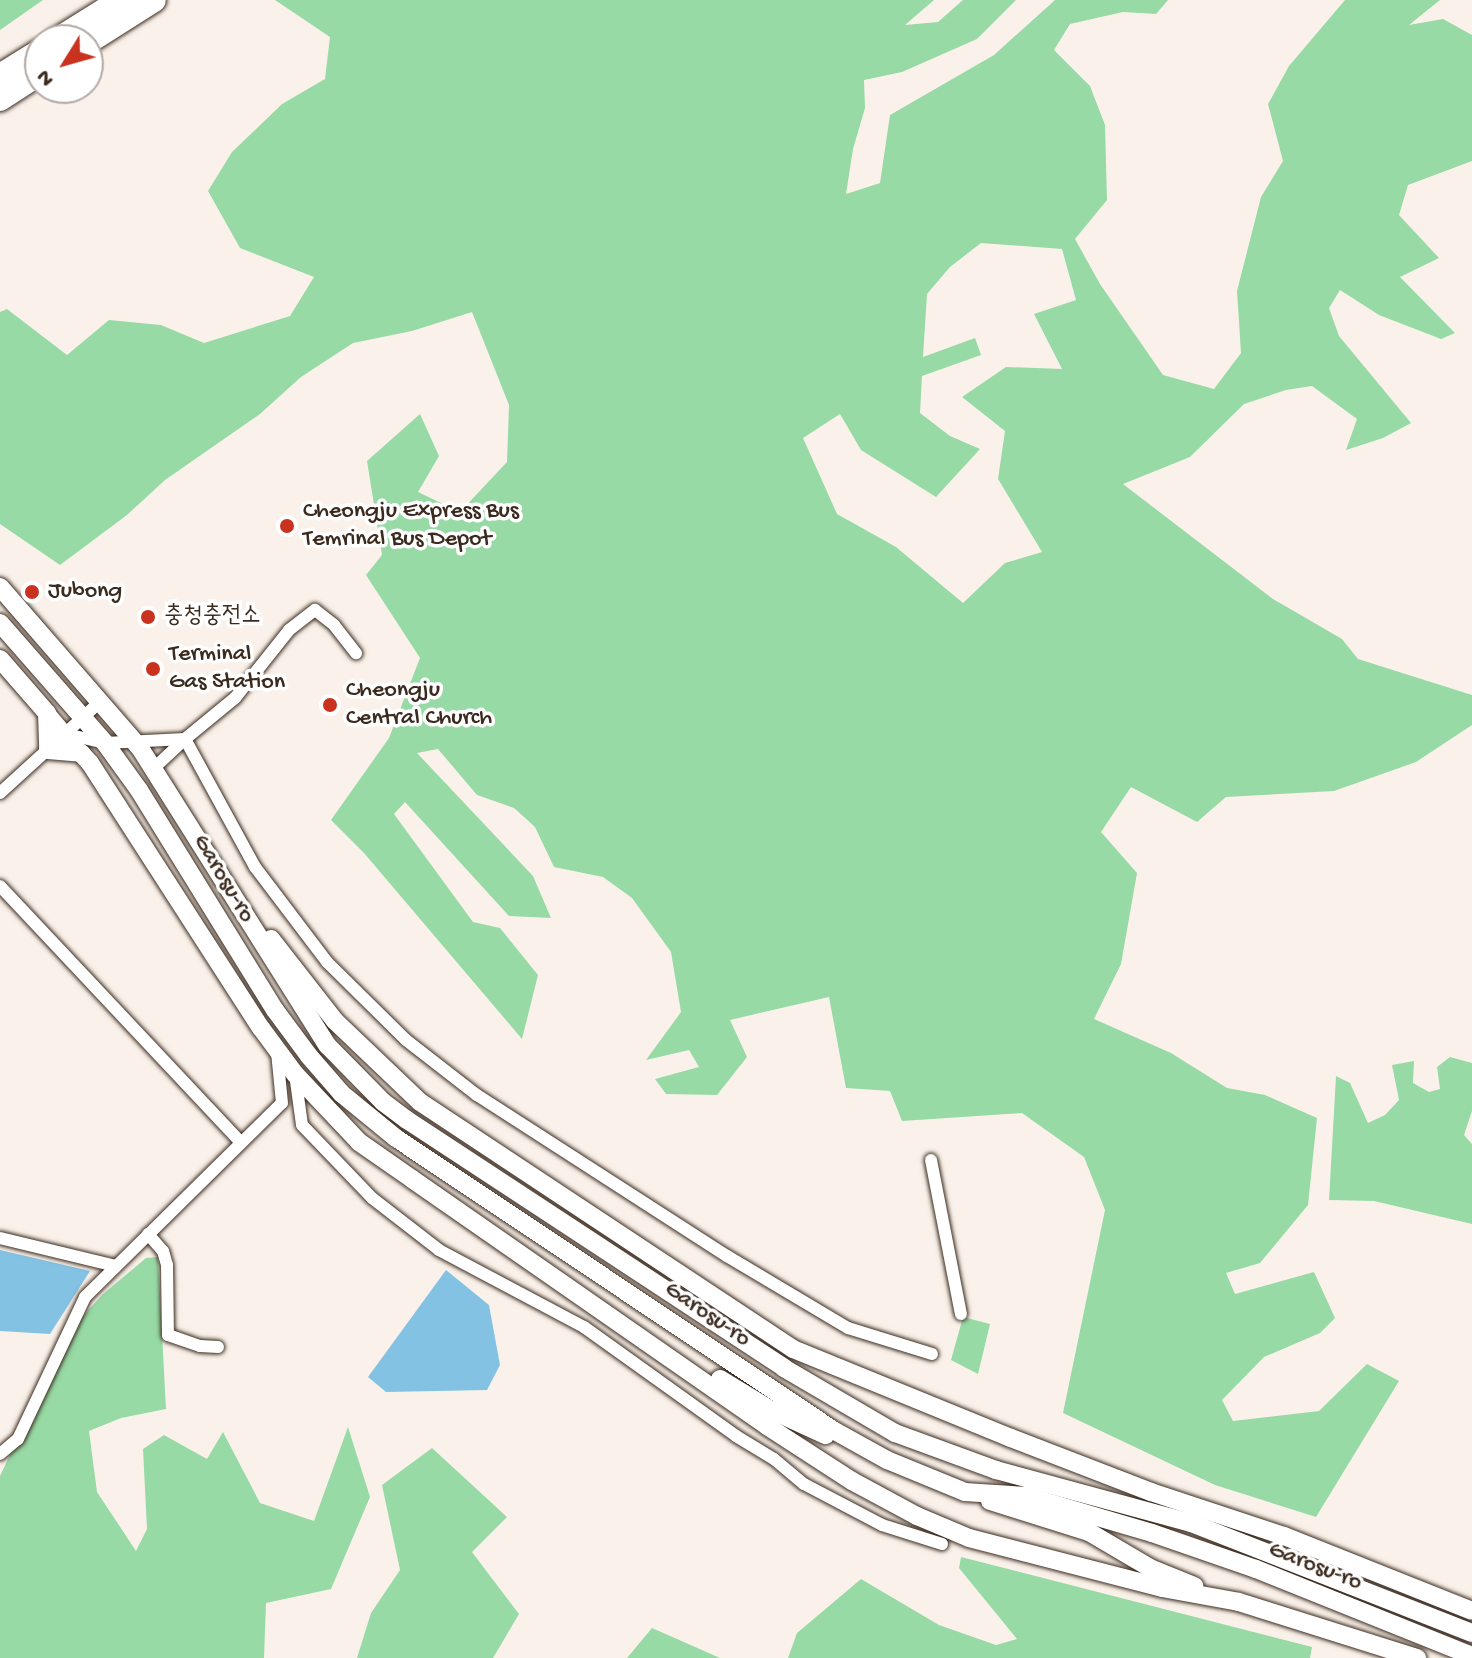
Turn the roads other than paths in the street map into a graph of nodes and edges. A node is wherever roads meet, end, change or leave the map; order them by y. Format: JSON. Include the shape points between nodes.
{"nodes":[{"id":1,"x":121,"y":0,"type":"edge"},
{"id":2,"x":154,"y":0,"type":"edge"},
{"id":3,"x":83,"y":24,"type":"edge"},
{"id":4,"x":104,"y":32,"type":"edge"},
{"id":5,"x":24,"y":61,"type":"edge"},
{"id":6,"x":0,"y":76,"type":"edge"},
{"id":7,"x":24,"y":83,"type":"edge"},
{"id":8,"x":0,"y":99,"type":"edge"},
{"id":9,"x":0,"y":587,"type":"edge"},
{"id":10,"x":0,"y":623,"type":"edge"},
{"id":11,"x":356,"y":653,"type":"dead end"},
{"id":12,"x":0,"y":659,"type":"edge"},
{"id":13,"x":102,"y":700,"type":"junction"},
{"id":14,"x":47,"y":713,"type":"junction"},
{"id":15,"x":83,"y":718,"type":"junction"},
{"id":16,"x":66,"y":734,"type":"junction"},
{"id":17,"x":185,"y":739,"type":"junction"},
{"id":18,"x":105,"y":743,"type":"junction"},
{"id":19,"x":136,"y":743,"type":"junction"},
{"id":20,"x":48,"y":750,"type":"junction"},
{"id":21,"x":81,"y":753,"type":"junction"},
{"id":22,"x":153,"y":769,"type":"junction"},
{"id":23,"x":0,"y":793,"type":"edge"},
{"id":24,"x":204,"y":850,"type":"junction"},
{"id":25,"x":0,"y":886,"type":"edge"},
{"id":26,"x":277,"y":1049,"type":"junction"},
{"id":27,"x":295,"y":1074,"type":"junction"},
{"id":28,"x":241,"y":1143,"type":"junction"},
{"id":29,"x":931,"y":1160,"type":"dead end"},
{"id":30,"x":148,"y":1234,"type":"junction"},
{"id":31,"x":0,"y":1238,"type":"edge"},
{"id":32,"x":116,"y":1266,"type":"junction"},
{"id":33,"x":961,"y":1314,"type":"dead end"},
{"id":34,"x":620,"y":1324,"type":"junction"},
{"id":35,"x":218,"y":1347,"type":"dead end"},
{"id":36,"x":932,"y":1354,"type":"dead end"},
{"id":37,"x":0,"y":1454,"type":"edge"},
{"id":38,"x":887,"y":1460,"type":"junction"},
{"id":39,"x":965,"y":1492,"type":"junction"},
{"id":40,"x":942,"y":1544,"type":"dead end"},
{"id":41,"x":1239,"y":1602,"type":"junction"},
{"id":42,"x":1472,"y":1611,"type":"edge"},
{"id":43,"x":1472,"y":1633,"type":"edge"},
{"id":44,"x":1472,"y":1656,"type":"edge"},
{"id":45,"x":1417,"y":1658,"type":"edge"}],
"edges":[{"from":1,"to":3,"type":"highway"},
{"from":2,"to":4,"type":"highway"},
{"from":5,"to":6,"type":"highway"},
{"from":7,"to":8,"type":"highway"},
{"from":9,"to":13,"type":"main road","name":"Garosu-ro"},
{"from":10,"to":15,"type":"main road","name":"Garosu-ro"},
{"from":11,"to":17,"type":"street","via":[[315,610],[289,630],[235,698]]},
{"from":12,"to":14,"type":"main road","name":"Garosu-ro"},
{"from":13,"to":15,"type":"street"},
{"from":13,"to":19,"type":"main road","name":"Garosu-ro"},
{"from":14,"to":16,"type":"street","name":"Garosu-ro"},
{"from":14,"to":20,"type":"main road"},
{"from":15,"to":16,"type":"street"},
{"from":15,"to":18,"type":"main road","name":"Garosu-ro"},
{"from":16,"to":18,"type":"street"},
{"from":16,"to":20,"type":"street"},
{"from":16,"to":21,"type":"street","name":"Garosu-ro"},
{"from":17,"to":19,"type":"street"},
{"from":17,"to":22,"type":"street"},
{"from":17,"to":36,"type":"street","via":[[269,887],[327,962],[406,1040],[477,1095],[820,1312],[869,1337]]},
{"from":18,"to":19,"type":"street"},
{"from":18,"to":38,"type":"main road","name":"Garosu-ro","via":[[275,1010],[342,1094],[396,1138],[833,1430]]},
{"from":19,"to":22,"type":"main road","name":"Garosu-ro"},
{"from":20,"to":21,"type":"main road"},
{"from":20,"to":23,"type":"street"},
{"from":21,"to":26,"type":"main road","name":"Garosu-ro"},
{"from":22,"to":24,"type":"main road","name":"Garosu-ro"},
{"from":24,"to":42,"type":"main road","name":"Garosu-ro","via":[[308,989],[399,1083],[469,1137],[758,1329],[823,1364]]},
{"from":24,"to":43,"type":"main road","name":"Garosu-ro","via":[[328,1046],[383,1102],[849,1409],[895,1433],[996,1470],[1191,1523]]},
{"from":25,"to":28,"type":"street"},
{"from":26,"to":27,"type":"main road","name":"Garosu-ro"},
{"from":26,"to":28,"type":"street","via":[[282,1103]]},
{"from":27,"to":34,"type":"main road","name":"Garosu-ro","via":[[359,1142]]},
{"from":27,"to":40,"type":"street","via":[[302,1125],[372,1198],[439,1250],[584,1327],[804,1484],[882,1525]]},
{"from":28,"to":30,"type":"street"},
{"from":29,"to":33,"type":"street"},
{"from":30,"to":32,"type":"street"},
{"from":30,"to":35,"type":"street","via":[[167,1265],[168,1335]]},
{"from":31,"to":32,"type":"street"},
{"from":32,"to":37,"type":"street","via":[[85,1297],[18,1439]]},
{"from":34,"to":38,"type":"main road","via":[[662,1342],[771,1410]]},
{"from":34,"to":41,"type":"main road","name":"Garosu-ro","via":[[852,1481],[917,1516],[969,1538],[1162,1588]]},
{"from":38,"to":39,"type":"main road","name":"Garosu-ro"},
{"from":39,"to":41,"type":"main road","via":[[1089,1532],[1150,1568]]},
{"from":39,"to":44,"type":"main road","name":"Garosu-ro","via":[[1026,1496],[1092,1513],[1256,1569]]},
{"from":41,"to":45,"type":"main road","name":"Garosu-ro"}]}
